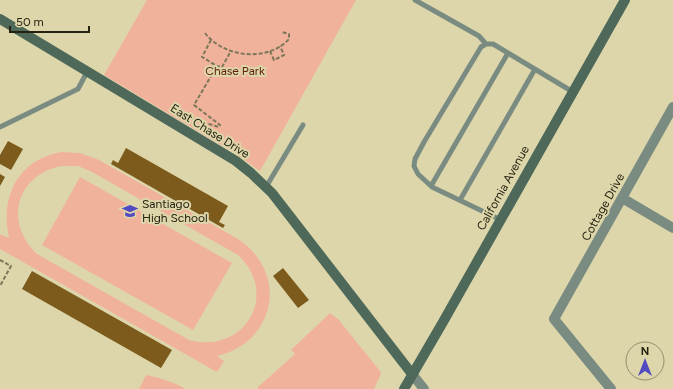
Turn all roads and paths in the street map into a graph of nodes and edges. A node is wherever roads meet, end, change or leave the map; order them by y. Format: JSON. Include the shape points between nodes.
{"nodes":[{"id":1,"x":415,"y":0,"type":"edge"},
{"id":2,"x":625,"y":0,"type":"edge"},
{"id":3,"x":0,"y":19,"type":"edge"},
{"id":4,"x":282,"y":32,"type":"dead end"},
{"id":5,"x":205,"y":33,"type":"dead end"},
{"id":6,"x":211,"y":40,"type":"junction"},
{"id":7,"x":486,"y":44,"type":"junction"},
{"id":8,"x":280,"y":46,"type":"junction"},
{"id":9,"x":231,"y":51,"type":"junction"},
{"id":10,"x":270,"y":51,"type":"junction"},
{"id":11,"x":508,"y":53,"type":"junction"},
{"id":12,"x":217,"y":66,"type":"junction"},
{"id":13,"x":535,"y":69,"type":"junction"},
{"id":14,"x":88,"y":72,"type":"junction"},
{"id":15,"x":573,"y":92,"type":"junction"},
{"id":16,"x":673,"y":107,"type":"edge"},
{"id":17,"x":187,"y":121,"type":"dead end"},
{"id":18,"x":303,"y":125,"type":"dead end"},
{"id":19,"x":0,"y":127,"type":"edge"},
{"id":20,"x":431,"y":186,"type":"junction"},
{"id":21,"x":266,"y":187,"type":"junction"},
{"id":22,"x":622,"y":198,"type":"junction"},
{"id":23,"x":460,"y":200,"type":"junction"},
{"id":24,"x":500,"y":220,"type":"junction"},
{"id":25,"x":673,"y":228,"type":"edge"},
{"id":26,"x":0,"y":260,"type":"edge"},
{"id":27,"x":0,"y":286,"type":"edge"},
{"id":28,"x":412,"y":374,"type":"junction"},
{"id":29,"x":404,"y":389,"type":"edge"},
{"id":30,"x":424,"y":389,"type":"edge"},
{"id":31,"x":611,"y":389,"type":"edge"}],
"edges":[{"from":1,"to":7,"type":"lane","via":[[479,36]]},
{"from":2,"to":15,"type":"street","name":"California Avenue"},
{"from":3,"to":14,"type":"street","name":"East Chase Drive"},
{"from":4,"to":8,"type":"path","via":[[289,34],[289,39]]},
{"from":5,"to":6,"type":"path"},
{"from":6,"to":9,"type":"path"},
{"from":6,"to":12,"type":"path","via":[[202,57]]},
{"from":7,"to":11,"type":"lane","via":[[493,44]]},
{"from":7,"to":20,"type":"lane","via":[[481,47],[415,159],[414,166],[418,174]]},
{"from":8,"to":10,"type":"path"},
{"from":8,"to":10,"type":"path","via":[[284,55],[274,60]]},
{"from":9,"to":10,"type":"path","via":[[255,54]]},
{"from":9,"to":12,"type":"path","via":[[222,67]]},
{"from":11,"to":13,"type":"lane"},
{"from":11,"to":20,"type":"lane"},
{"from":12,"to":17,"type":"path","via":[[194,105],[220,125],[219,127],[189,118]]},
{"from":13,"to":15,"type":"lane"},
{"from":13,"to":23,"type":"lane"},
{"from":14,"to":19,"type":"lane","via":[[78,90]]},
{"from":14,"to":21,"type":"street","name":"East Chase Drive","via":[[236,161]]},
{"from":15,"to":24,"type":"street","name":"California Avenue"},
{"from":16,"to":22,"type":"street","name":"Cottage Drive"},
{"from":18,"to":21,"type":"lane"},
{"from":20,"to":23,"type":"lane"},
{"from":21,"to":28,"type":"street","name":"East Chase Drive"},
{"from":22,"to":25,"type":"street"},
{"from":22,"to":31,"type":"street","name":"Cottage Drive","via":[[554,319]]},
{"from":23,"to":24,"type":"lane"},
{"from":24,"to":28,"type":"street","name":"California Avenue"},
{"from":26,"to":27,"type":"path","via":[[11,266]]},
{"from":28,"to":29,"type":"street","name":"California Avenue"},
{"from":28,"to":30,"type":"street","name":"East Chase Drive"}]}
